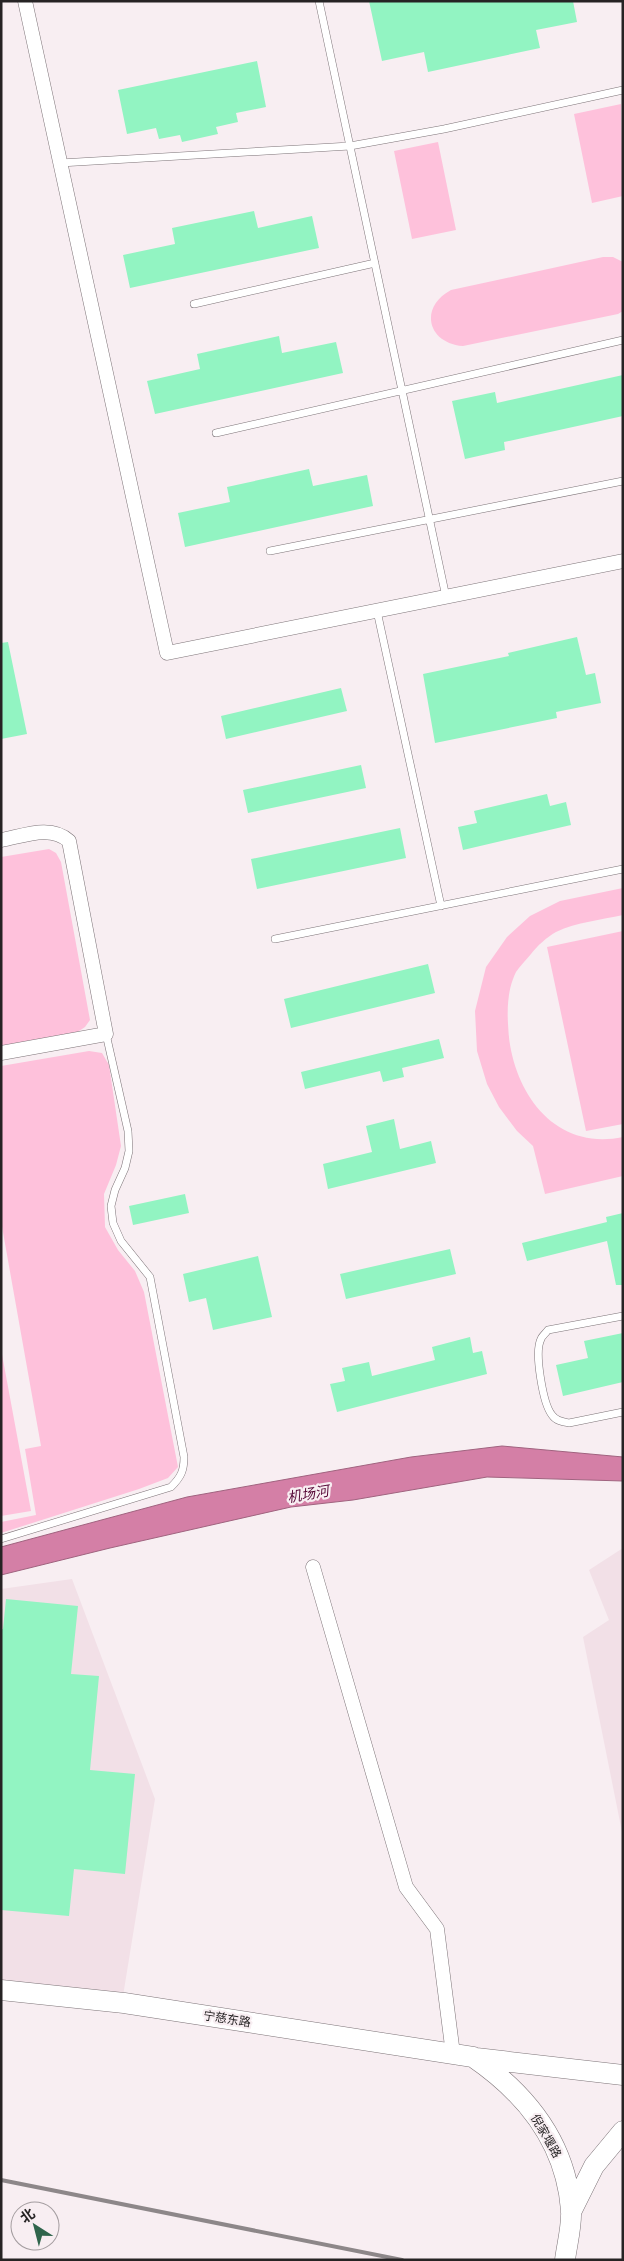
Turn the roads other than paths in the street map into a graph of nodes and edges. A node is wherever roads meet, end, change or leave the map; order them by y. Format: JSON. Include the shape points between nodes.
{"nodes":[{"id":1,"x":25,"y":1,"type":"edge"},
{"id":2,"x":319,"y":1,"type":"edge"},
{"id":3,"x":623,"y":90,"type":"edge"},
{"id":4,"x":350,"y":146,"type":"junction"},
{"id":5,"x":60,"y":163,"type":"junction"},
{"id":6,"x":375,"y":263,"type":"junction"},
{"id":7,"x":194,"y":304,"type":"dead end"},
{"id":8,"x":623,"y":340,"type":"edge"},
{"id":9,"x":402,"y":390,"type":"junction"},
{"id":10,"x":216,"y":433,"type":"dead end"},
{"id":11,"x":623,"y":481,"type":"edge"},
{"id":12,"x":430,"y":520,"type":"junction"},
{"id":13,"x":270,"y":551,"type":"dead end"},
{"id":14,"x":623,"y":561,"type":"edge"},
{"id":15,"x":446,"y":597,"type":"junction"},
{"id":16,"x":377,"y":611,"type":"junction"},
{"id":17,"x":1,"y":840,"type":"edge"},
{"id":18,"x":623,"y":869,"type":"edge"},
{"id":19,"x":441,"y":906,"type":"junction"},
{"id":20,"x":275,"y":939,"type":"dead end"},
{"id":21,"x":106,"y":1034,"type":"junction"},
{"id":22,"x":1,"y":1052,"type":"edge"},
{"id":23,"x":623,"y":1316,"type":"edge"},
{"id":24,"x":623,"y":1412,"type":"edge"},
{"id":25,"x":1,"y":1539,"type":"edge"},
{"id":26,"x":313,"y":1567,"type":"dead end"},
{"id":27,"x":1,"y":1990,"type":"edge"},
{"id":28,"x":453,"y":2054,"type":"junction"},
{"id":29,"x":473,"y":2057,"type":"junction"},
{"id":30,"x":623,"y":2075,"type":"edge"},
{"id":31,"x":623,"y":2131,"type":"edge"},
{"id":32,"x":571,"y":2212,"type":"junction"},
{"id":33,"x":565,"y":2260,"type":"edge"}],
"edges":[{"from":1,"to":5,"type":"street"},
{"from":2,"to":4,"type":"lane"},
{"from":3,"to":4,"type":"lane"},
{"from":4,"to":5,"type":"lane"},
{"from":4,"to":6,"type":"lane"},
{"from":5,"to":16,"type":"street","via":[[167,654]]},
{"from":6,"to":7,"type":"lane"},
{"from":6,"to":9,"type":"lane"},
{"from":8,"to":9,"type":"lane"},
{"from":9,"to":10,"type":"lane"},
{"from":9,"to":12,"type":"lane"},
{"from":11,"to":12,"type":"lane"},
{"from":12,"to":13,"type":"lane"},
{"from":12,"to":15,"type":"lane"},
{"from":14,"to":15,"type":"street"},
{"from":15,"to":16,"type":"street"},
{"from":16,"to":19,"type":"lane"},
{"from":17,"to":21,"type":"street","via":[[51,831],[62,834],[69,841]]},
{"from":18,"to":19,"type":"lane"},
{"from":19,"to":20,"type":"lane"},
{"from":21,"to":22,"type":"street"},
{"from":21,"to":25,"type":"lane","via":[[128,1131],[126,1168],[111,1206],[113,1224],[121,1241],[150,1277],[184,1468],[181,1477],[171,1487]]},
{"from":23,"to":24,"type":"lane","via":[[548,1330],[541,1339],[537,1354],[547,1405],[552,1416],[560,1422]]},
{"from":26,"to":28,"type":"street","via":[[406,1887],[437,1929]]},
{"from":27,"to":28,"type":"main road","name":"宁慈东路","via":[[124,2003]]},
{"from":28,"to":29,"type":"main road","name":"倪家堰路"},
{"from":29,"to":30,"type":"main road"},
{"from":29,"to":32,"type":"main road","name":"倪家堰路","via":[[502,2079],[539,2120],[566,2176]]},
{"from":31,"to":32,"type":"main road","via":[[594,2166]]},
{"from":32,"to":33,"type":"main road","name":"倪家堰路"}]}
